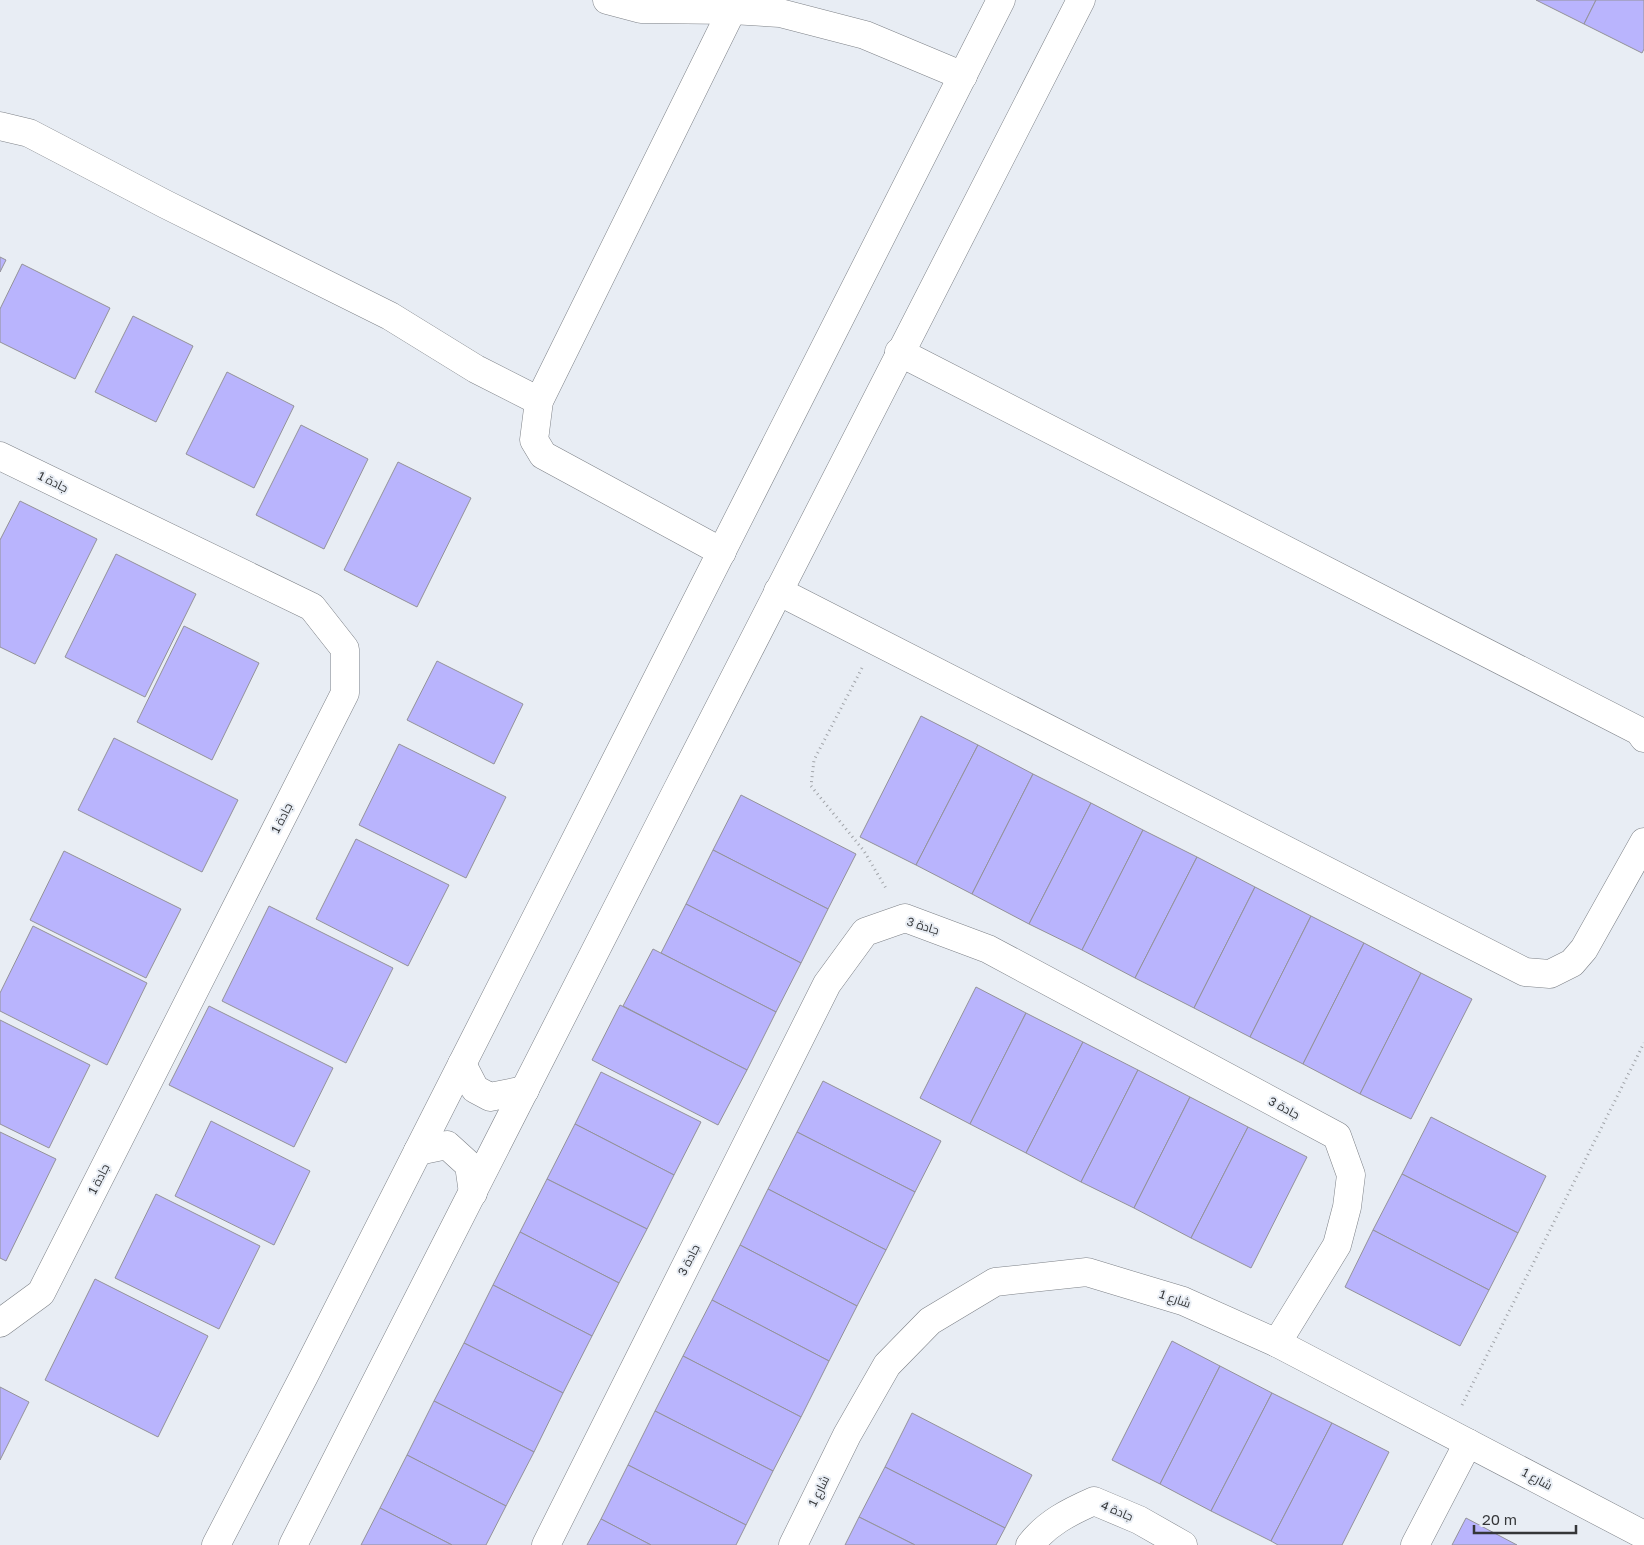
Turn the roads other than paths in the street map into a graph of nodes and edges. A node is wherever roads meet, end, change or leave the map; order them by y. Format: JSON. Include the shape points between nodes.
{"nodes":[{"id":1,"x":607,"y":0,"type":"edge"},
{"id":2,"x":1001,"y":0,"type":"edge"},
{"id":3,"x":1082,"y":0,"type":"edge"},
{"id":4,"x":732,"y":10,"type":"junction"},
{"id":5,"x":962,"y":76,"type":"junction"},
{"id":6,"x":0,"y":126,"type":"edge"},
{"id":7,"x":899,"y":352,"type":"junction"},
{"id":8,"x":539,"y":401,"type":"junction"},
{"id":9,"x":0,"y":456,"type":"edge"},
{"id":10,"x":722,"y":552,"type":"junction"},
{"id":11,"x":778,"y":591,"type":"junction"},
{"id":12,"x":1644,"y":738,"type":"edge"},
{"id":13,"x":1644,"y":842,"type":"edge"},
{"id":14,"x":462,"y":1064,"type":"junction"},
{"id":15,"x":525,"y":1090,"type":"junction"},
{"id":16,"x":418,"y":1151,"type":"junction"},
{"id":17,"x":473,"y":1193,"type":"junction"},
{"id":18,"x":0,"y":1322,"type":"edge"},
{"id":19,"x":1277,"y":1343,"type":"junction"},
{"id":20,"x":1458,"y":1438,"type":"junction"},
{"id":21,"x":1632,"y":1536,"type":"edge"},
{"id":22,"x":216,"y":1545,"type":"edge"},
{"id":23,"x":293,"y":1545,"type":"edge"},
{"id":24,"x":546,"y":1545,"type":"edge"},
{"id":25,"x":793,"y":1545,"type":"edge"},
{"id":26,"x":1030,"y":1545,"type":"edge"},
{"id":27,"x":1183,"y":1545,"type":"edge"},
{"id":28,"x":1415,"y":1545,"type":"edge"}],
"edges":[{"from":1,"to":4,"type":"street","via":[[641,9]]},
{"from":2,"to":5,"type":"street"},
{"from":3,"to":7,"type":"street"},
{"from":4,"to":5,"type":"street","via":[[780,12],[865,36]]},
{"from":4,"to":8,"type":"street"},
{"from":5,"to":10,"type":"street"},
{"from":6,"to":8,"type":"street","via":[[29,133],[390,316],[476,369]]},
{"from":7,"to":11,"type":"street"},
{"from":7,"to":12,"type":"street","via":[[1639,731]]},
{"from":8,"to":10,"type":"street","via":[[534,440],[543,455]]},
{"from":9,"to":18,"type":"street","name":"جادة 1","via":[[312,607],[345,649],[345,693],[41,1293]]},
{"from":10,"to":14,"type":"street"},
{"from":11,"to":13,"type":"street","via":[[1525,972],[1550,974],[1572,963],[1584,949]]},
{"from":11,"to":15,"type":"street"},
{"from":14,"to":15,"type":"street","via":[[475,1090],[490,1097]]},
{"from":14,"to":16,"type":"street"},
{"from":15,"to":17,"type":"street"},
{"from":16,"to":17,"type":"street","via":[[447,1145],[469,1165]]},
{"from":16,"to":22,"type":"street"},
{"from":17,"to":23,"type":"street"},
{"from":19,"to":20,"type":"street","name":"شارع 1"},
{"from":19,"to":24,"type":"street","name":"جادة 3","via":[[1337,1245],[1351,1175],[1337,1136],[988,948],[905,918],[865,932],[827,984]]},
{"from":19,"to":25,"type":"street","name":"شارع 1","via":[[1183,1301],[1087,1272],[995,1282],[930,1321],[887,1364],[847,1435]]},
{"from":20,"to":21,"type":"street","name":"شارع 1"},
{"from":20,"to":28,"type":"street"},
{"from":26,"to":27,"type":"street","name":"جادة 4","via":[[1067,1513],[1094,1501]]}]}
